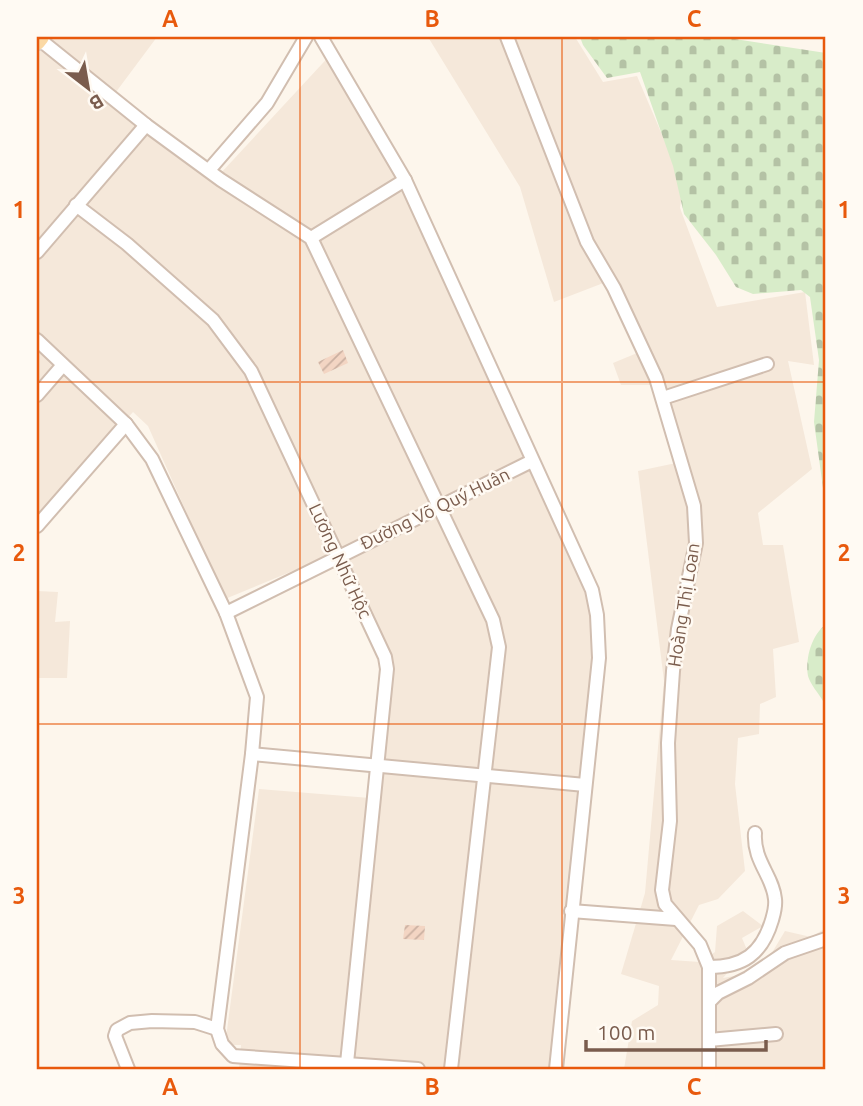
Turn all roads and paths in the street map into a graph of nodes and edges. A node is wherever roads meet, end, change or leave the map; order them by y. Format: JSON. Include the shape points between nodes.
{"nodes":[{"id":1,"x":306,"y":37,"type":"edge"},
{"id":2,"x":321,"y":37,"type":"edge"},
{"id":3,"x":507,"y":37,"type":"edge"},
{"id":4,"x":39,"y":39,"type":"edge"},
{"id":5,"x":146,"y":125,"type":"junction"},
{"id":6,"x":209,"y":170,"type":"junction"},
{"id":7,"x":405,"y":180,"type":"junction"},
{"id":8,"x":76,"y":205,"type":"junction"},
{"id":9,"x":311,"y":238,"type":"junction"},
{"id":10,"x":37,"y":252,"type":"edge"},
{"id":11,"x":37,"y":340,"type":"edge"},
{"id":12,"x":767,"y":364,"type":"dead end"},
{"id":13,"x":63,"y":365,"type":"junction"},
{"id":14,"x":37,"y":395,"type":"edge"},
{"id":15,"x":663,"y":398,"type":"junction"},
{"id":16,"x":126,"y":424,"type":"junction"},
{"id":17,"x":532,"y":461,"type":"junction"},
{"id":18,"x":440,"y":506,"type":"junction"},
{"id":19,"x":37,"y":526,"type":"edge"},
{"id":20,"x":338,"y":557,"type":"junction"},
{"id":21,"x":226,"y":613,"type":"junction"},
{"id":22,"x":252,"y":754,"type":"junction"},
{"id":23,"x":377,"y":766,"type":"junction"},
{"id":24,"x":484,"y":776,"type":"junction"},
{"id":25,"x":585,"y":785,"type":"junction"},
{"id":26,"x":755,"y":833,"type":"dead end"},
{"id":27,"x":571,"y":911,"type":"junction"},
{"id":28,"x":676,"y":919,"type":"junction"},
{"id":29,"x":826,"y":939,"type":"edge"},
{"id":30,"x":709,"y":971,"type":"junction"},
{"id":31,"x":710,"y":998,"type":"junction"},
{"id":32,"x":217,"y":1029,"type":"junction"},
{"id":33,"x":776,"y":1034,"type":"dead end"},
{"id":34,"x":709,"y":1040,"type":"junction"},
{"id":35,"x":347,"y":1063,"type":"junction"},
{"id":36,"x":128,"y":1069,"type":"edge"},
{"id":37,"x":418,"y":1069,"type":"edge"},
{"id":38,"x":451,"y":1069,"type":"edge"},
{"id":39,"x":556,"y":1069,"type":"edge"},
{"id":40,"x":709,"y":1069,"type":"edge"}],
"edges":[{"from":1,"to":6,"type":"street","via":[[267,103]]},
{"from":2,"to":7,"type":"street"},
{"from":3,"to":15,"type":"street","name":"Hoàng Thị Loan","via":[[587,242],[614,288]]},
{"from":4,"to":5,"type":"street"},
{"from":5,"to":6,"type":"street"},
{"from":5,"to":8,"type":"street"},
{"from":6,"to":9,"type":"street"},
{"from":7,"to":9,"type":"street"},
{"from":7,"to":17,"type":"street"},
{"from":8,"to":10,"type":"street"},
{"from":8,"to":20,"type":"street","name":"Lương Nhữ Hộc","via":[[223,330],[251,371]]},
{"from":9,"to":18,"type":"street"},
{"from":11,"to":13,"type":"street"},
{"from":12,"to":15,"type":"street"},
{"from":13,"to":14,"type":"street"},
{"from":13,"to":16,"type":"street"},
{"from":15,"to":28,"type":"street","name":"Hoàng Thị Loan","via":[[694,506],[696,543],[678,629],[668,743],[670,821],[662,890]]},
{"from":16,"to":19,"type":"street"},
{"from":16,"to":21,"type":"street","via":[[152,459]]},
{"from":17,"to":18,"type":"street","name":"Đường Võ Quý Huân"},
{"from":17,"to":25,"type":"street","via":[[592,590],[597,615],[599,658]]},
{"from":18,"to":20,"type":"street","name":"Đường Võ Quý Huân"},
{"from":18,"to":24,"type":"street","via":[[493,620],[499,647]]},
{"from":20,"to":21,"type":"street","name":"Đường Võ Quý Huân"},
{"from":20,"to":23,"type":"street","name":"Lương Nhữ Hộc","via":[[385,657]]},
{"from":21,"to":22,"type":"street","via":[[257,697]]},
{"from":22,"to":23,"type":"street"},
{"from":22,"to":32,"type":"street"},
{"from":23,"to":24,"type":"street"},
{"from":23,"to":35,"type":"street","name":"Lương Nhữ Hộc"},
{"from":24,"to":25,"type":"street"},
{"from":24,"to":38,"type":"street"},
{"from":25,"to":27,"type":"street"},
{"from":26,"to":30,"type":"street","via":[[757,855],[776,898],[770,927],[751,956]]},
{"from":27,"to":28,"type":"street"},
{"from":27,"to":39,"type":"street"},
{"from":28,"to":30,"type":"street","name":"Hoàng Thị Loan","via":[[700,945]]},
{"from":29,"to":31,"type":"street","via":[[785,953]]},
{"from":30,"to":31,"type":"street","name":"Hoàng Thị Loan"},
{"from":31,"to":34,"type":"street","name":"Hoàng Thị Loan"},
{"from":32,"to":35,"type":"street","via":[[233,1056]]},
{"from":32,"to":36,"type":"street","via":[[195,1022],[130,1023],[115,1036]]},
{"from":33,"to":34,"type":"street"},
{"from":34,"to":40,"type":"street","name":"Hoàng Thị Loan"},
{"from":35,"to":37,"type":"street"}]}
